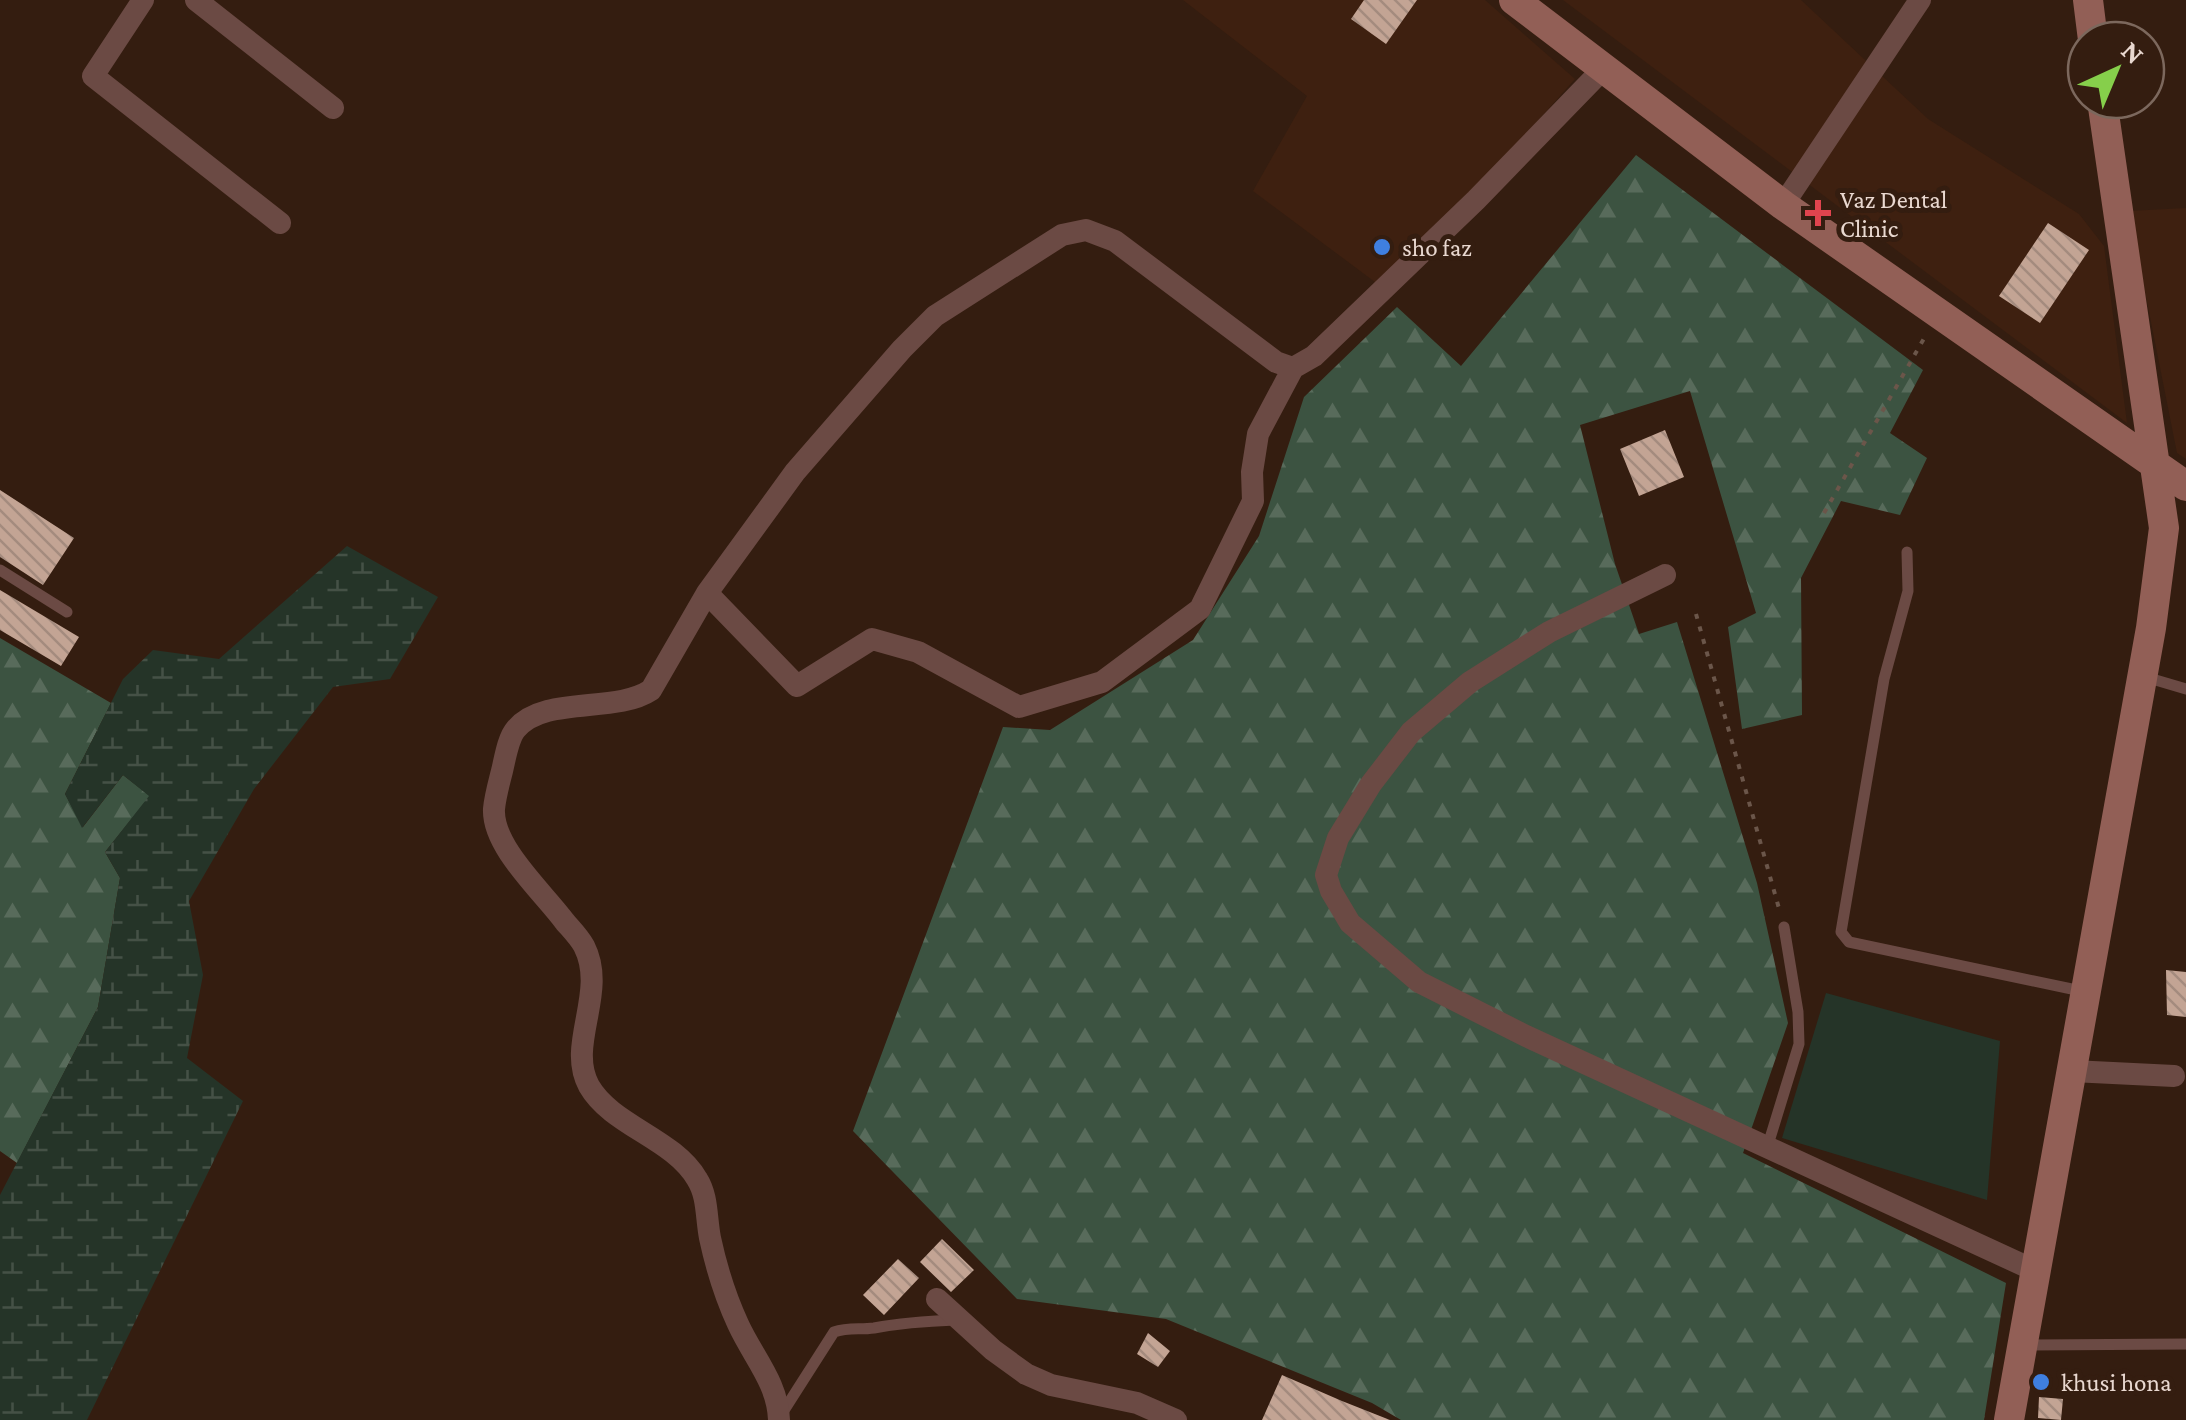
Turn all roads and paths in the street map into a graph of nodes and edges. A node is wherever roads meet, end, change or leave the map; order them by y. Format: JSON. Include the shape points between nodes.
{"nodes":[{"id":1,"x":143,"y":0,"type":"edge"},
{"id":2,"x":196,"y":0,"type":"edge"},
{"id":3,"x":1514,"y":0,"type":"edge"},
{"id":4,"x":1920,"y":0,"type":"edge"},
{"id":5,"x":1604,"y":68,"type":"junction"},
{"id":6,"x":333,"y":108,"type":"dead end"},
{"id":7,"x":2105,"y":120,"type":"edge"},
{"id":8,"x":1783,"y":205,"type":"junction"},
{"id":9,"x":280,"y":224,"type":"dead end"},
{"id":10,"x":1938,"y":313,"type":"junction"},
{"id":11,"x":1293,"y":368,"type":"junction"},
{"id":12,"x":2154,"y":464,"type":"junction"},
{"id":13,"x":2186,"y":486,"type":"edge"},
{"id":14,"x":1824,"y":514,"type":"dead end"},
{"id":15,"x":1906,"y":552,"type":"dead end"},
{"id":16,"x":0,"y":570,"type":"edge"},
{"id":17,"x":1665,"y":575,"type":"dead end"},
{"id":18,"x":708,"y":593,"type":"junction"},
{"id":19,"x":67,"y":612,"type":"dead end"},
{"id":20,"x":1696,"y":614,"type":"dead end"},
{"id":21,"x":2142,"y":676,"type":"junction"},
{"id":22,"x":2186,"y":689,"type":"edge"},
{"id":23,"x":1784,"y":927,"type":"joint"},
{"id":24,"x":2086,"y":992,"type":"junction"},
{"id":25,"x":2072,"y":1071,"type":"junction"},
{"id":26,"x":2174,"y":1076,"type":"dead end"},
{"id":27,"x":1767,"y":1148,"type":"junction"},
{"id":28,"x":2036,"y":1271,"type":"junction"},
{"id":29,"x":937,"y":1299,"type":"dead end"},
{"id":30,"x":960,"y":1320,"type":"junction"},
{"id":31,"x":2186,"y":1344,"type":"edge"},
{"id":32,"x":2022,"y":1345,"type":"junction"},
{"id":33,"x":779,"y":1419,"type":"edge"},
{"id":34,"x":1176,"y":1420,"type":"edge"},
{"id":35,"x":2009,"y":1420,"type":"edge"}],
"edges":[{"from":1,"to":9,"type":"street","via":[[92,76]]},
{"from":2,"to":6,"type":"street"},
{"from":3,"to":5,"type":"street"},
{"from":4,"to":8,"type":"street"},
{"from":5,"to":8,"type":"street"},
{"from":5,"to":11,"type":"street","via":[[1476,200],[1314,356]]},
{"from":7,"to":12,"type":"street"},
{"from":8,"to":10,"type":"street"},
{"from":10,"to":12,"type":"street"},
{"from":10,"to":14,"type":"path"},
{"from":11,"to":18,"type":"street","via":[[1276,362],[1116,241],[1086,230],[1062,235],[924,327],[795,472]]},
{"from":11,"to":18,"type":"street","via":[[1258,434],[1253,501],[1200,609],[1102,682],[1019,707],[918,652],[872,639],[797,686]]},
{"from":12,"to":13,"type":"street"},
{"from":12,"to":21,"type":"street","via":[[2164,528]]},
{"from":15,"to":24,"type":"lane","via":[[1908,590],[1884,680],[1840,932],[1848,942]]},
{"from":16,"to":19,"type":"lane"},
{"from":17,"to":27,"type":"street","via":[[1549,632],[1470,682],[1411,732],[1338,838],[1326,875],[1350,923],[1419,982]]},
{"from":18,"to":33,"type":"street","via":[[651,690],[637,699],[531,717],[514,731],[493,811],[518,865],[584,946],[591,1008],[580,1068],[592,1091],[675,1152],[698,1180],[738,1324],[777,1395]]},
{"from":20,"to":23,"type":"path"},
{"from":21,"to":22,"type":"lane"},
{"from":21,"to":24,"type":"street"},
{"from":23,"to":27,"type":"lane","via":[[1798,1044]]},
{"from":24,"to":25,"type":"street"},
{"from":25,"to":26,"type":"street"},
{"from":25,"to":28,"type":"street"},
{"from":27,"to":28,"type":"street"},
{"from":28,"to":32,"type":"street"},
{"from":29,"to":30,"type":"street"},
{"from":30,"to":33,"type":"lane","via":[[834,1332]]},
{"from":30,"to":34,"type":"street","via":[[1026,1374],[1138,1403]]},
{"from":31,"to":32,"type":"lane"},
{"from":32,"to":35,"type":"street"}]}
